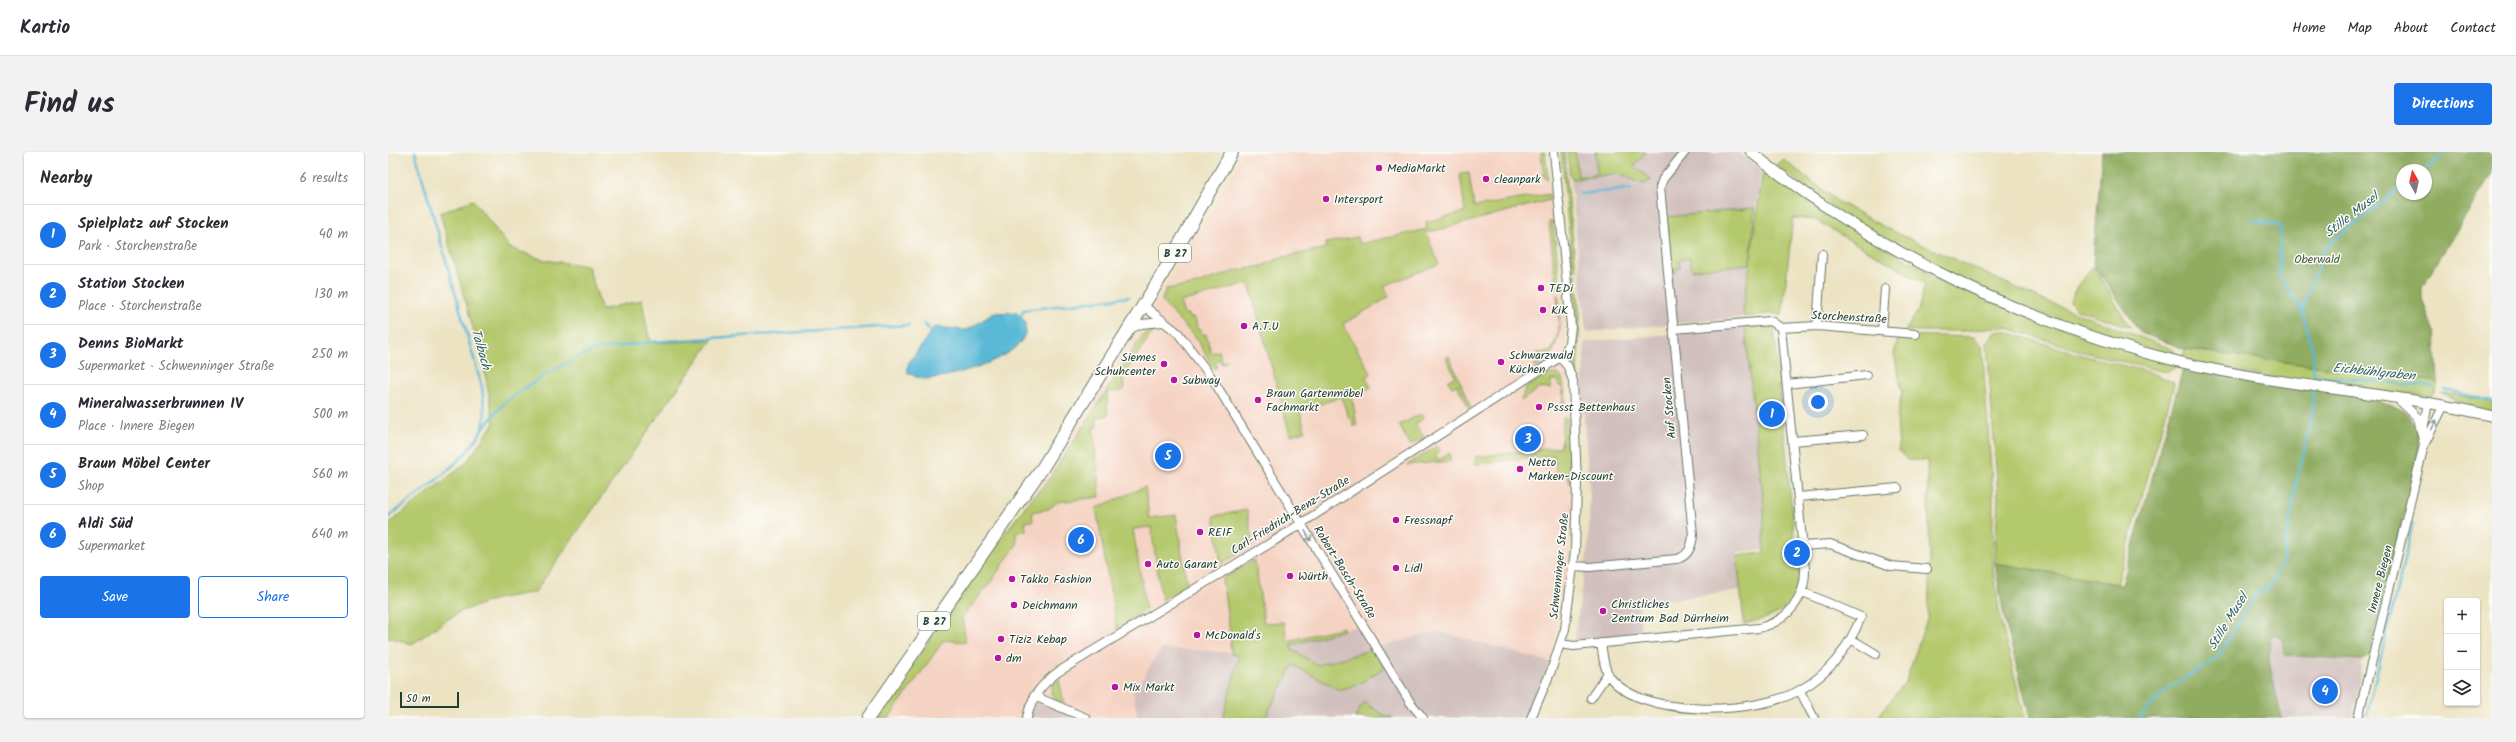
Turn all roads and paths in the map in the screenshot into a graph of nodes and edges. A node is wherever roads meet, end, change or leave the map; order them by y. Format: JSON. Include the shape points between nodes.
{"nodes":[{"id":1,"x":1232,"y":152,"type":"edge"},
{"id":2,"x":1239,"y":152,"type":"edge"},
{"id":3,"x":1554,"y":152,"type":"edge"},
{"id":4,"x":1685,"y":152,"type":"edge"},
{"id":5,"x":1751,"y":152,"type":"edge"},
{"id":6,"x":1226,"y":163,"type":"junction"},
{"id":7,"x":1822,"y":254,"type":"dead end"},
{"id":8,"x":1885,"y":289,"type":"dead end"},
{"id":9,"x":1144,"y":306,"type":"junction"},
{"id":10,"x":1163,"y":322,"type":"junction"},
{"id":11,"x":1817,"y":326,"type":"junction"},
{"id":12,"x":1781,"y":328,"type":"junction"},
{"id":13,"x":1130,"y":329,"type":"junction"},
{"id":14,"x":1673,"y":329,"type":"junction"},
{"id":15,"x":1882,"y":331,"type":"junction"},
{"id":16,"x":1916,"y":334,"type":"dead end"},
{"id":17,"x":1561,"y":358,"type":"junction"},
{"id":18,"x":1867,"y":375,"type":"dead end"},
{"id":19,"x":1787,"y":384,"type":"junction"},
{"id":20,"x":2395,"y":397,"type":"junction"},
{"id":21,"x":2428,"y":402,"type":"junction"},
{"id":22,"x":2444,"y":405,"type":"junction"},
{"id":23,"x":2492,"y":416,"type":"edge"},
{"id":24,"x":2423,"y":433,"type":"junction"},
{"id":25,"x":1863,"y":435,"type":"dead end"},
{"id":26,"x":1793,"y":441,"type":"junction"},
{"id":27,"x":2424,"y":445,"type":"junction"},
{"id":28,"x":1898,"y":488,"type":"dead end"},
{"id":29,"x":1798,"y":497,"type":"junction"},
{"id":30,"x":1301,"y":523,"type":"junction"},
{"id":31,"x":1803,"y":546,"type":"junction"},
{"id":32,"x":1573,"y":566,"type":"junction"},
{"id":33,"x":1927,"y":569,"type":"dead end"},
{"id":34,"x":1803,"y":592,"type":"junction"},
{"id":35,"x":1852,"y":639,"type":"junction"},
{"id":36,"x":1601,"y":643,"type":"junction"},
{"id":37,"x":1560,"y":644,"type":"junction"},
{"id":38,"x":1876,"y":654,"type":"dead end"},
{"id":39,"x":1608,"y":673,"type":"junction"},
{"id":40,"x":1800,"y":691,"type":"junction"},
{"id":41,"x":1034,"y":696,"type":"junction"},
{"id":42,"x":1591,"y":698,"type":"dead end"},
{"id":43,"x":1724,"y":715,"type":"edge"},
{"id":44,"x":868,"y":718,"type":"edge"},
{"id":45,"x":1027,"y":718,"type":"edge"},
{"id":46,"x":1086,"y":718,"type":"edge"},
{"id":47,"x":1423,"y":718,"type":"edge"},
{"id":48,"x":1531,"y":718,"type":"edge"},
{"id":49,"x":1814,"y":718,"type":"edge"},
{"id":50,"x":2358,"y":718,"type":"edge"}],
"edges":[{"from":1,"to":6,"type":"main road","number":"B 27"},
{"from":2,"to":6,"type":"street"},
{"from":3,"to":17,"type":"street","via":[[1571,326],[1570,343]]},
{"from":4,"to":14,"type":"street","name":"Auf Stocken","via":[[1663,179],[1660,187]]},
{"from":5,"to":20,"type":"street","via":[[1873,236],[1989,297],[2080,332],[2181,362]]},
{"from":6,"to":9,"type":"main road","number":"B 27"},
{"from":7,"to":11,"type":"street"},
{"from":8,"to":15,"type":"street"},
{"from":9,"to":10,"type":"street","name":"Robert-Bosch-Straße"},
{"from":9,"to":13,"type":"main road","number":"B 27"},
{"from":10,"to":13,"type":"street","via":[[1141,324]]},
{"from":10,"to":30,"type":"street","name":"Robert-Bosch-Straße","via":[[1178,333],[1212,378]]},
{"from":11,"to":12,"type":"street","name":"Storchenstraße"},
{"from":11,"to":15,"type":"street","name":"Storchenstraße"},
{"from":12,"to":14,"type":"street","name":"Storchenstraße","via":[[1771,320]]},
{"from":12,"to":19,"type":"street"},
{"from":13,"to":44,"type":"main road","number":"B 27","via":[[1043,467]]},
{"from":14,"to":32,"type":"street","name":"Auf Stocken","via":[[1693,535],[1690,550],[1677,560]]},
{"from":15,"to":16,"type":"street","name":"Storchenstraße"},
{"from":17,"to":30,"type":"street","name":"Carl-Friedrich-Benz-Straße"},
{"from":17,"to":32,"type":"street","name":"Schwenninger Straße","via":[[1568,366],[1573,381],[1577,484]]},
{"from":18,"to":19,"type":"street"},
{"from":19,"to":26,"type":"street"},
{"from":20,"to":21,"type":"street"},
{"from":20,"to":24,"type":"street","name":"Innere Biegen","via":[[2414,413]]},
{"from":21,"to":22,"type":"street"},
{"from":21,"to":24,"type":"street","name":"Innere Biegen"},
{"from":22,"to":23,"type":"street"},
{"from":27,"to":22,"type":"street","name":"Innere Biegen","one_way":true},
{"from":24,"to":27,"type":"street","name":"Innere Biegen"},
{"from":25,"to":26,"type":"street"},
{"from":26,"to":29,"type":"street"},
{"from":27,"to":50,"type":"street","name":"Innere Biegen"},
{"from":28,"to":29,"type":"street"},
{"from":29,"to":31,"type":"street"},
{"from":30,"to":41,"type":"street","name":"Carl-Friedrich-Benz-Straße","via":[[1058,672],[1044,683]]},
{"from":30,"to":47,"type":"street","name":"Robert-Bosch-Straße","one_way":true,"via":[[1410,702]]},
{"from":31,"to":33,"type":"street","via":[[1830,544],[1891,566]]},
{"from":31,"to":34,"type":"street","via":[[1806,570]]},
{"from":32,"to":37,"type":"street","name":"Schwenninger Straße"},
{"from":34,"to":35,"type":"street","via":[[1861,617]]},
{"from":34,"to":36,"type":"street","via":[[1791,610],[1769,626]]},
{"from":35,"to":38,"type":"street"},
{"from":35,"to":40,"type":"street","via":[[1842,654]]},
{"from":36,"to":37,"type":"street","via":[[1574,646]]},
{"from":36,"to":39,"type":"street"},
{"from":37,"to":48,"type":"street","name":"Schwenninger Straße"},
{"from":39,"to":42,"type":"street"},
{"from":39,"to":43,"type":"street","via":[[1620,690],[1652,708],[1673,713]]},
{"from":40,"to":43,"type":"street"},
{"from":40,"to":49,"type":"street"},
{"from":41,"to":45,"type":"street"},
{"from":41,"to":46,"type":"street"}]}
